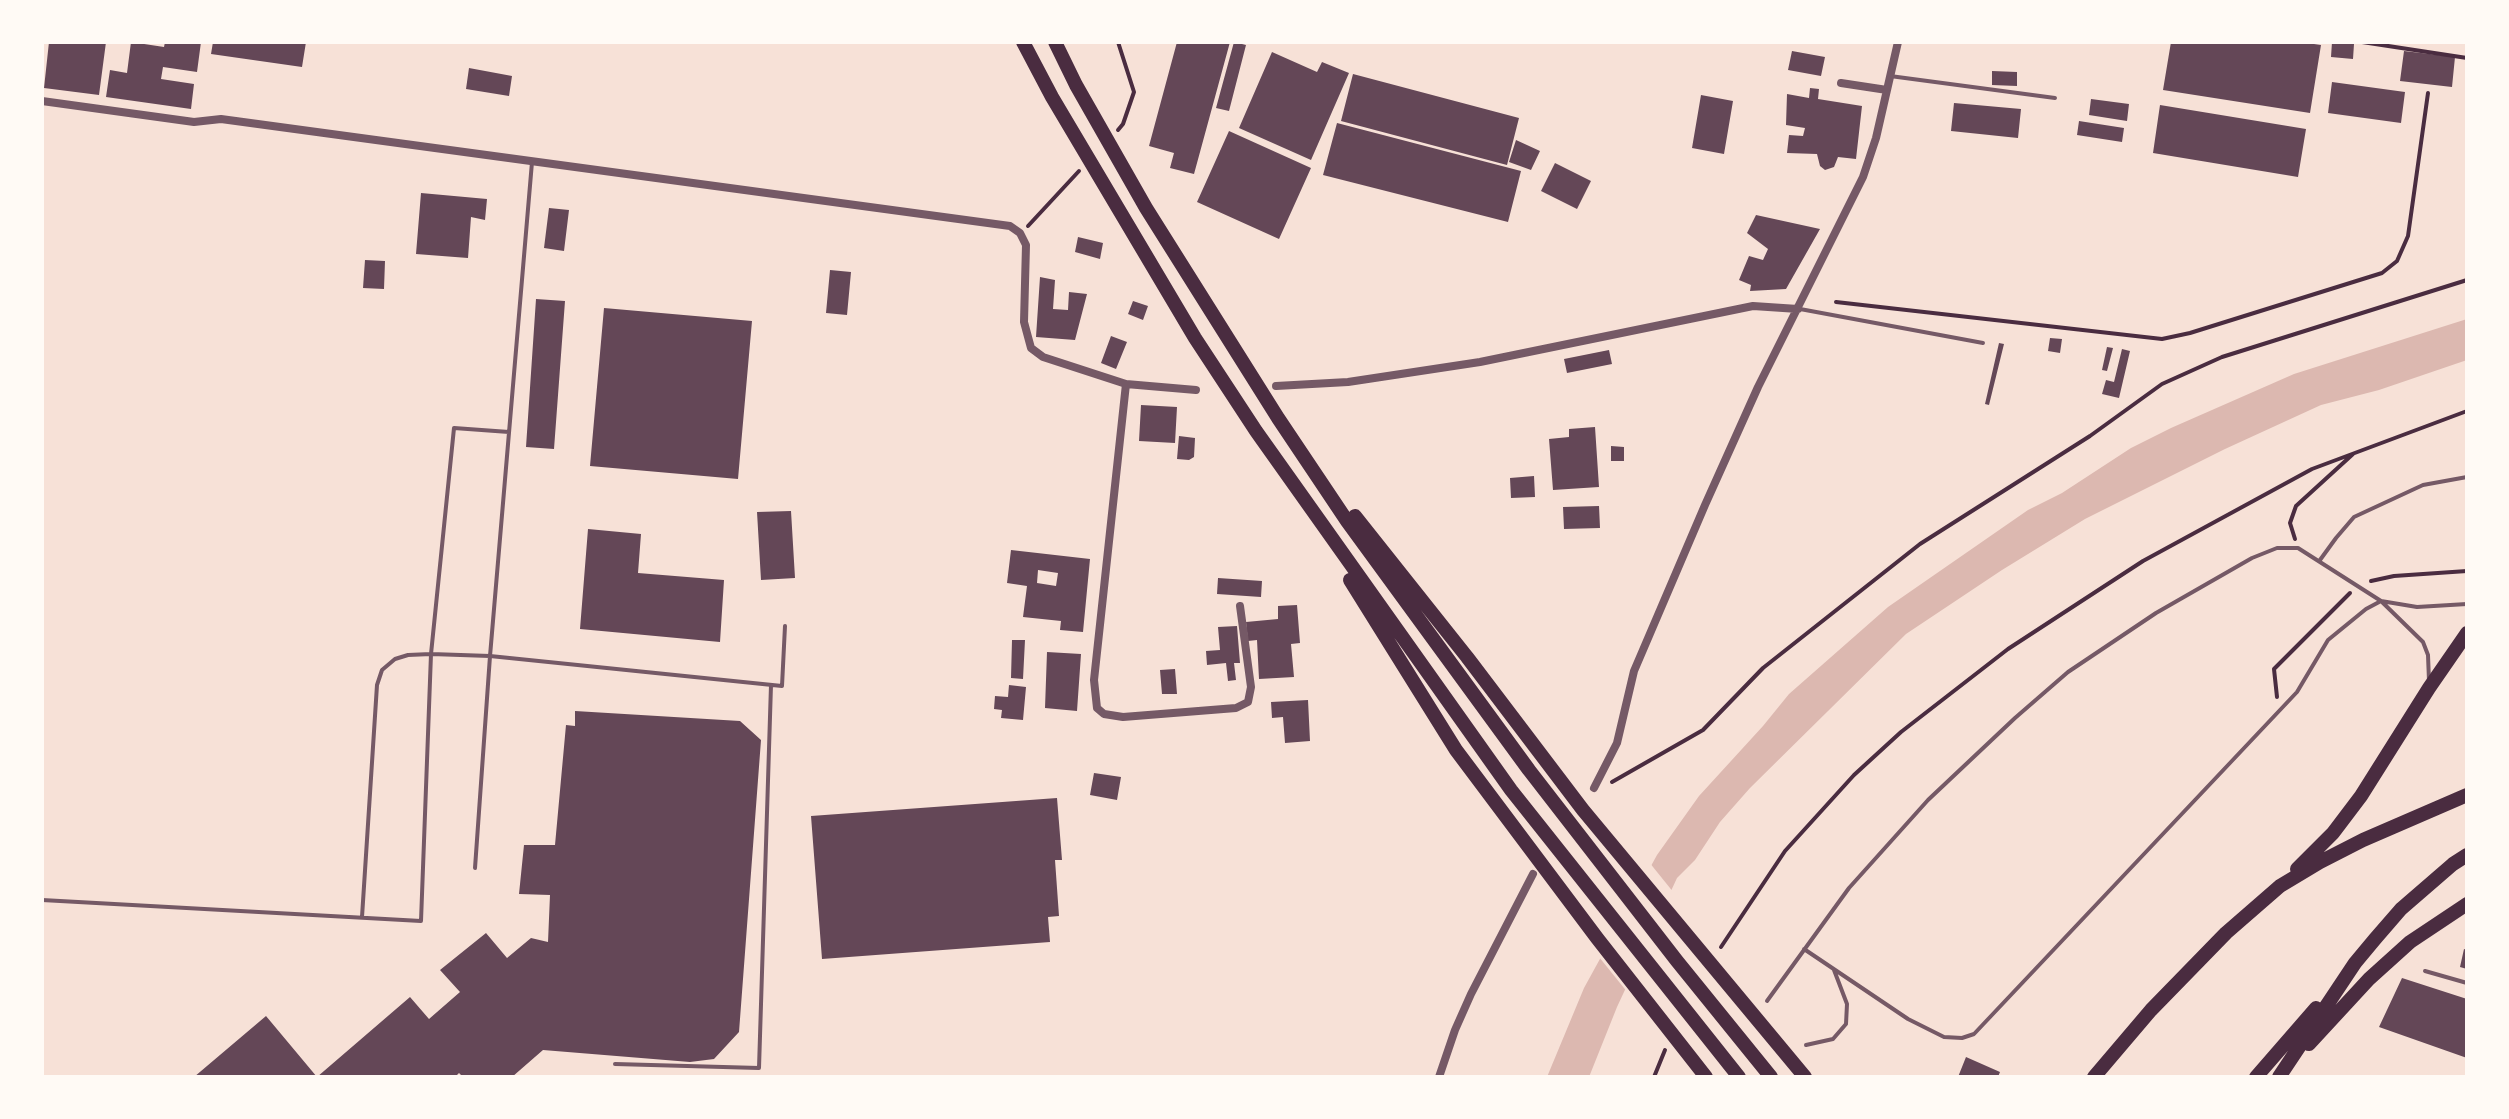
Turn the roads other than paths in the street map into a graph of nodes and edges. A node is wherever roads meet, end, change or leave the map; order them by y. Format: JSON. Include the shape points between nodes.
{"nodes":[{"id":1,"x":1023,"y":42,"type":"edge"},
{"id":2,"x":1055,"y":42,"type":"edge"},
{"id":3,"x":1898,"y":42,"type":"edge"},
{"id":4,"x":1890,"y":76,"type":"junction"},
{"id":5,"x":1841,"y":83,"type":"dead end"},
{"id":6,"x":1887,"y":90,"type":"junction"},
{"id":7,"x":2055,"y":98,"type":"dead end"},
{"id":8,"x":42,"y":101,"type":"edge"},
{"id":9,"x":532,"y":160,"type":"junction"},
{"id":10,"x":1798,"y":309,"type":"junction"},
{"id":11,"x":1983,"y":343,"type":"dead end"},
{"id":12,"x":1126,"y":384,"type":"junction"},
{"id":13,"x":1276,"y":386,"type":"dead end"},
{"id":14,"x":1196,"y":390,"type":"dead end"},
{"id":15,"x":1278,"y":418,"type":"junction"},
{"id":16,"x":1256,"y":431,"type":"junction"},
{"id":17,"x":509,"y":432,"type":"junction"},
{"id":18,"x":2467,"y":477,"type":"edge"},
{"id":19,"x":2320,"y":560,"type":"junction"},
{"id":20,"x":2381,"y":601,"type":"junction"},
{"id":21,"x":2467,"y":604,"type":"edge"},
{"id":22,"x":1240,"y":606,"type":"dead end"},
{"id":23,"x":785,"y":626,"type":"dead end"},
{"id":24,"x":2467,"y":633,"type":"edge"},
{"id":25,"x":431,"y":654,"type":"junction"},
{"id":26,"x":490,"y":656,"type":"junction"},
{"id":27,"x":771,"y":685,"type":"junction"},
{"id":28,"x":2429,"y":688,"type":"junction"},
{"id":29,"x":1594,"y":788,"type":"road end"},
{"id":30,"x":2467,"y":795,"type":"edge"},
{"id":31,"x":2467,"y":855,"type":"edge"},
{"id":32,"x":475,"y":868,"type":"dead end"},
{"id":33,"x":1533,"y":874,"type":"dead end"},
{"id":34,"x":2280,"y":886,"type":"junction"},
{"id":35,"x":42,"y":900,"type":"edge"},
{"id":36,"x":2467,"y":904,"type":"edge"},
{"id":37,"x":362,"y":917,"type":"junction"},
{"id":38,"x":1804,"y":949,"type":"junction"},
{"id":39,"x":2355,"y":963,"type":"junction"},
{"id":40,"x":1833,"y":968,"type":"junction"},
{"id":41,"x":2425,"y":971,"type":"dead end"},
{"id":42,"x":2467,"y":983,"type":"edge"},
{"id":43,"x":1767,"y":1001,"type":"dead end"},
{"id":44,"x":1806,"y":1045,"type":"dead end"},
{"id":45,"x":615,"y":1064,"type":"dead end"},
{"id":46,"x":1439,"y":1077,"type":"edge"},
{"id":47,"x":1706,"y":1077,"type":"edge"},
{"id":48,"x":1739,"y":1077,"type":"edge"},
{"id":49,"x":1771,"y":1077,"type":"edge"},
{"id":50,"x":1805,"y":1077,"type":"edge"},
{"id":51,"x":2094,"y":1077,"type":"edge"},
{"id":52,"x":2256,"y":1077,"type":"edge"},
{"id":53,"x":2279,"y":1077,"type":"edge"}],
"edges":[{"from":1,"to":16,"type":"highway","via":[[1195,338]]},
{"from":2,"to":15,"type":"highway","via":[[1146,208]]},
{"from":3,"to":4,"type":"street"},
{"from":4,"to":6,"type":"street"},
{"from":4,"to":7,"type":"lane"},
{"from":5,"to":6,"type":"street"},
{"from":6,"to":10,"type":"street","via":[[1863,177]]},
{"from":8,"to":9,"type":"street"},
{"from":9,"to":12,"type":"street","via":[[1010,226],[1026,245],[1024,322],[1031,348],[1043,357]]},
{"from":9,"to":17,"type":"lane"},
{"from":10,"to":11,"type":"lane"},
{"from":10,"to":13,"type":"street","via":[[1753,306],[1480,362],[1348,382]]},
{"from":10,"to":29,"type":"street","via":[[1652,626],[1634,671],[1617,743]]},
{"from":12,"to":14,"type":"street"},
{"from":12,"to":22,"type":"street","via":[[1094,680],[1097,708],[1123,717],[1236,708],[1248,702],[1251,687]]},
{"from":15,"to":49,"type":"highway","via":[[1529,770]]},
{"from":15,"to":50,"type":"highway","via":[[1583,810]]},
{"from":16,"to":47,"type":"highway","via":[[1456,750]]},
{"from":16,"to":48,"type":"highway","via":[[1511,790]]},
{"from":17,"to":25,"type":"lane","via":[[454,428]]},
{"from":17,"to":26,"type":"lane"},
{"from":18,"to":19,"type":"lane","via":[[2423,485],[2354,517]]},
{"from":19,"to":20,"type":"lane"},
{"from":19,"to":38,"type":"lane","via":[[2298,548],[2277,548],[2252,558],[2068,672],[1928,800],[1849,888]]},
{"from":20,"to":21,"type":"lane","via":[[2417,607]]},
{"from":20,"to":28,"type":"lane","via":[[2423,642]]},
{"from":20,"to":40,"type":"lane","via":[[2328,640],[2297,692],[1974,1034],[1944,1037]]},
{"from":23,"to":27,"type":"lane","via":[[782,686]]},
{"from":24,"to":28,"type":"highway"},
{"from":25,"to":26,"type":"lane"},
{"from":25,"to":37,"type":"lane","via":[[395,659],[382,670],[377,685]]},
{"from":25,"to":37,"type":"lane","via":[[421,921]]},
{"from":26,"to":27,"type":"lane"},
{"from":26,"to":32,"type":"lane"},
{"from":27,"to":45,"type":"lane","via":[[759,1068]]},
{"from":28,"to":34,"type":"highway","via":[[2361,796]]},
{"from":30,"to":34,"type":"highway","via":[[2363,840]]},
{"from":31,"to":39,"type":"highway","via":[[2401,909]]},
{"from":33,"to":46,"type":"street","via":[[1475,985]]},
{"from":34,"to":51,"type":"highway","via":[[2151,1010]]},
{"from":35,"to":37,"type":"lane"},
{"from":36,"to":53,"type":"highway","via":[[2417,936],[2369,979]]},
{"from":38,"to":40,"type":"lane"},
{"from":38,"to":43,"type":"lane"},
{"from":39,"to":52,"type":"highway"},
{"from":39,"to":53,"type":"highway"},
{"from":40,"to":44,"type":"lane","via":[[1847,1004],[1846,1024],[1833,1039]]},
{"from":41,"to":42,"type":"lane"}]}
